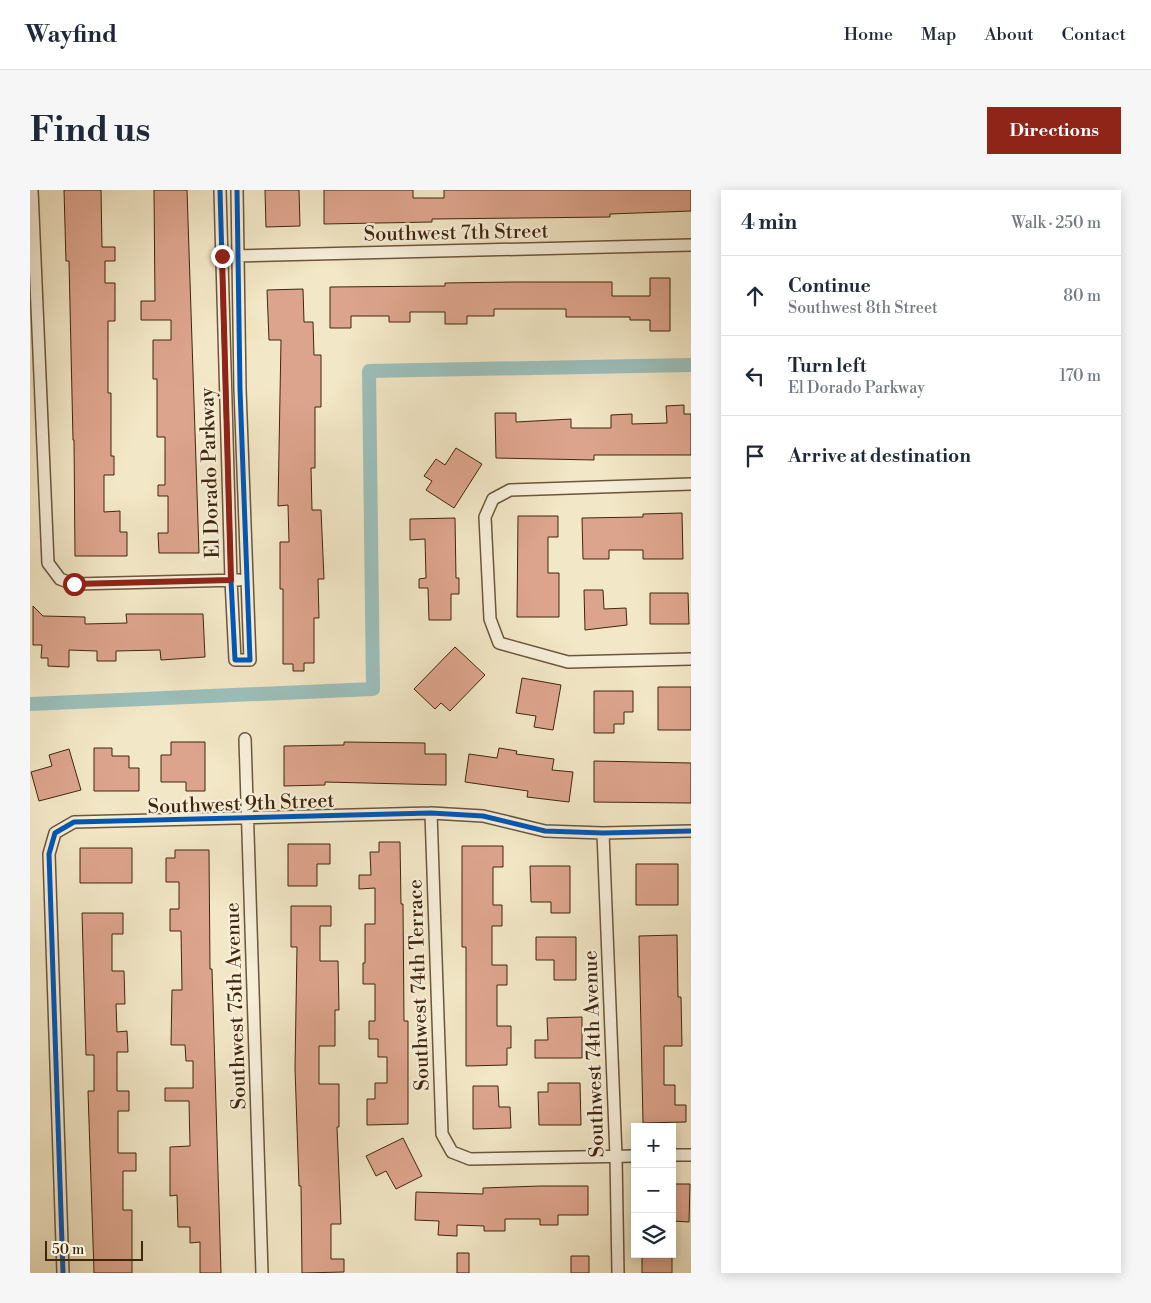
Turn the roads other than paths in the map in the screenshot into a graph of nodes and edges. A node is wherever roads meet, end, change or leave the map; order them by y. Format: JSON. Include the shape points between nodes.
{"nodes":[{"id":1,"x":32,"y":190,"type":"edge"},
{"id":2,"x":220,"y":190,"type":"edge"},
{"id":3,"x":237,"y":190,"type":"edge"},
{"id":4,"x":691,"y":245,"type":"edge"},
{"id":5,"x":222,"y":256,"type":"junction"},
{"id":6,"x":238,"y":256,"type":"junction"},
{"id":7,"x":691,"y":484,"type":"edge"},
{"id":8,"x":231,"y":580,"type":"junction"},
{"id":9,"x":248,"y":580,"type":"junction"},
{"id":10,"x":691,"y":659,"type":"edge"},
{"id":11,"x":246,"y":739,"type":"dead end"},
{"id":12,"x":430,"y":813,"type":"junction"},
{"id":13,"x":248,"y":817,"type":"junction"},
{"id":14,"x":691,"y":831,"type":"edge"},
{"id":15,"x":603,"y":833,"type":"junction"},
{"id":16,"x":676,"y":1155,"type":"edge"},
{"id":17,"x":691,"y":1155,"type":"edge"},
{"id":18,"x":616,"y":1156,"type":"junction"},
{"id":19,"x":631,"y":1156,"type":"edge"},
{"id":20,"x":63,"y":1273,"type":"edge"},
{"id":21,"x":262,"y":1273,"type":"edge"},
{"id":22,"x":618,"y":1273,"type":"edge"}],
"edges":[{"from":1,"to":8,"type":"street","via":[[48,563],[60,579],[74,584]]},
{"from":2,"to":5,"type":"street","name":"El Dorado Parkway"},
{"from":3,"to":6,"type":"street","name":"El Dorado Parkway"},
{"from":4,"to":6,"type":"street","name":"Southwest 7th Street"},
{"from":5,"to":6,"type":"street","name":"Southwest 7th Street"},
{"from":5,"to":8,"type":"street","name":"El Dorado Parkway"},
{"from":6,"to":9,"type":"street","name":"El Dorado Parkway"},
{"from":7,"to":10,"type":"street","via":[[510,490],[493,499],[485,517],[490,619],[499,643],[568,662]]},
{"from":8,"to":9,"type":"street"},
{"from":8,"to":9,"type":"street","name":"El Dorado Parkway","via":[[235,660],[250,660]]},
{"from":11,"to":13,"type":"street","name":"Southwest 75th Avenue"},
{"from":12,"to":13,"type":"street","name":"Southwest 9th Street"},
{"from":12,"to":15,"type":"street","name":"Southwest 9th Street","via":[[483,816],[545,831]]},
{"from":12,"to":18,"type":"street","name":"Southwest 74th Terrace","via":[[442,1134],[452,1152],[470,1159]]},
{"from":13,"to":20,"type":"street","name":"Southwest 9th Street","via":[[74,822],[55,833],[49,854]]},
{"from":13,"to":21,"type":"street","name":"Southwest 75th Avenue"},
{"from":14,"to":15,"type":"street"},
{"from":15,"to":18,"type":"street","name":"Southwest 74th Avenue"},
{"from":16,"to":17,"type":"street"},
{"from":18,"to":19,"type":"street"},
{"from":18,"to":22,"type":"street","name":"Southwest 74th Avenue"}]}
